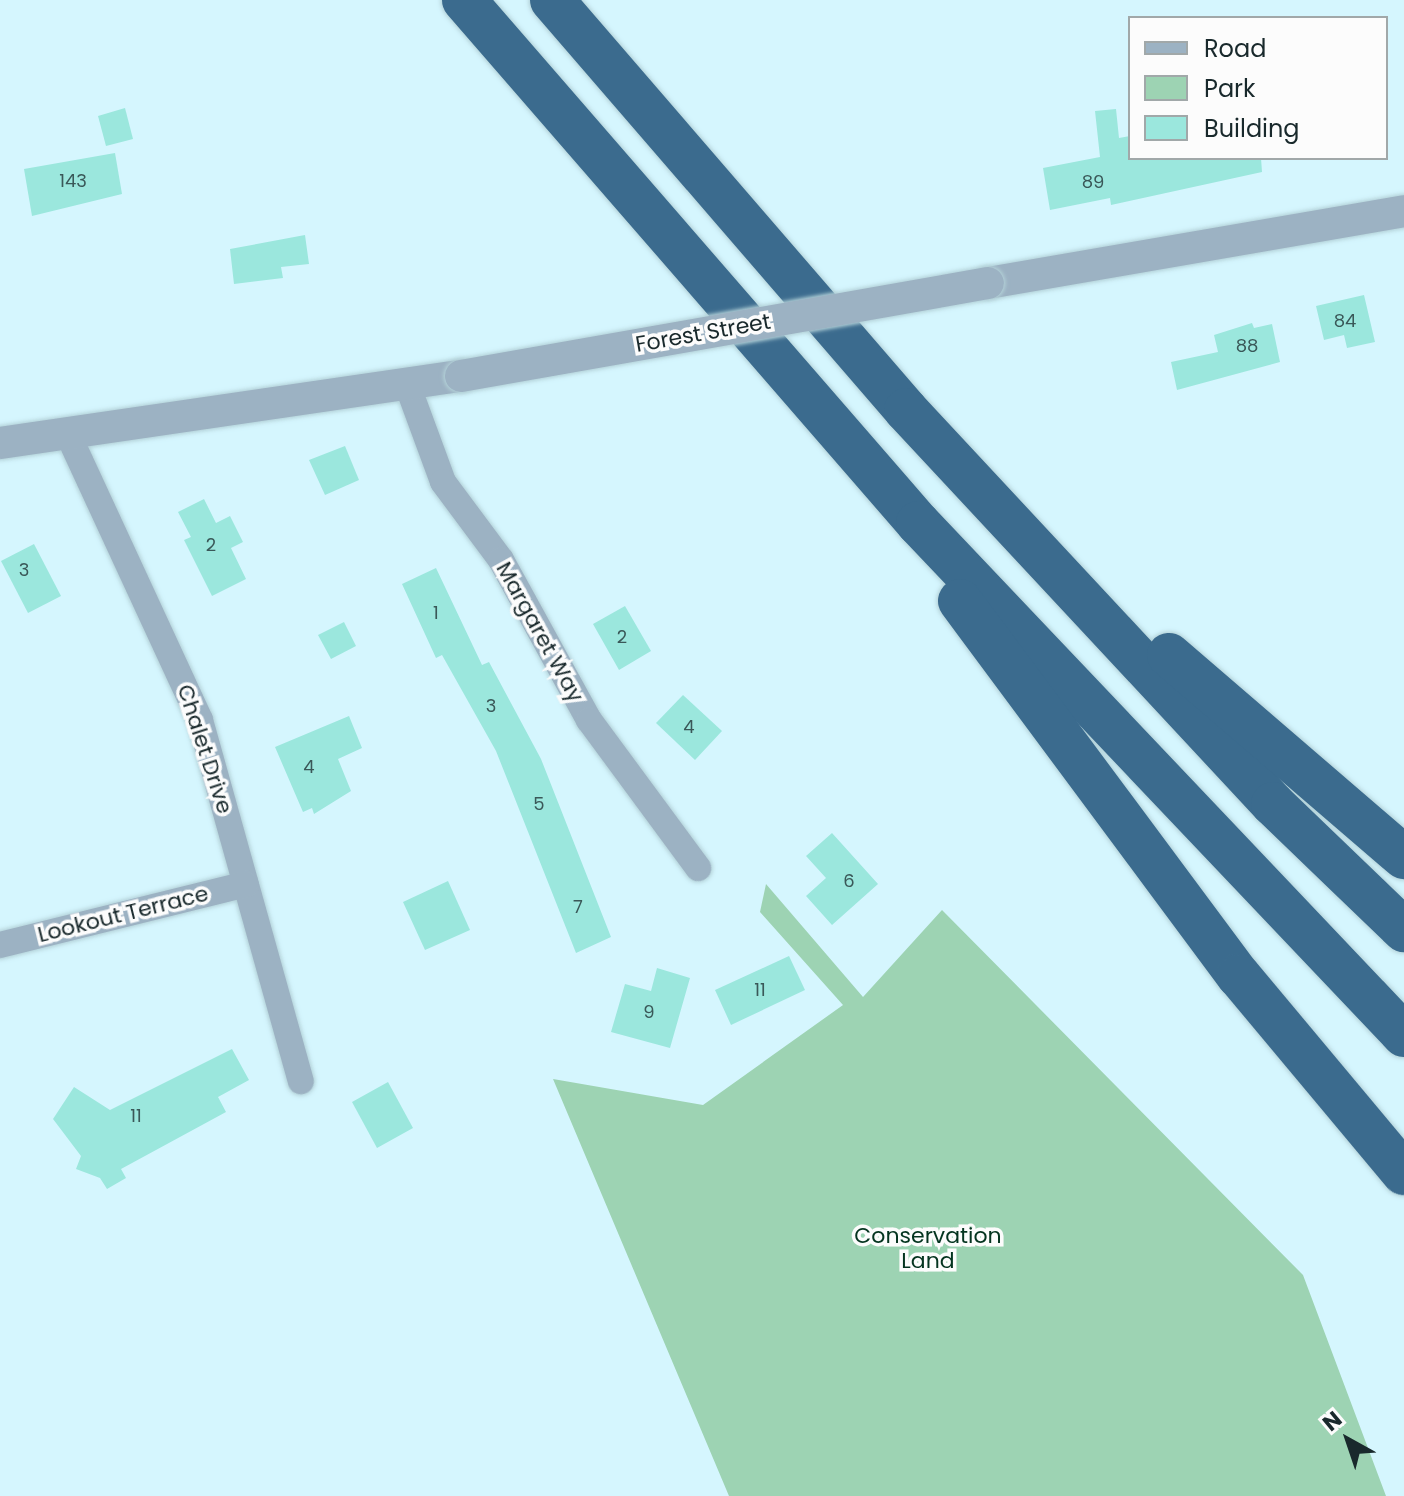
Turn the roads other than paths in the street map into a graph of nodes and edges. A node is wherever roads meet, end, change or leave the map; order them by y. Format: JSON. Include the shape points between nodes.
{"nodes":[{"id":1,"x":464,"y":0,"type":"edge"},
{"id":2,"x":552,"y":0,"type":"edge"},
{"id":3,"x":1404,"y":211,"type":"edge"},
{"id":4,"x":407,"y":384,"type":"junction"},
{"id":5,"x":67,"y":432,"type":"junction"},
{"id":6,"x":0,"y":443,"type":"edge"},
{"id":7,"x":873,"y":473,"type":"junction"},
{"id":8,"x":977,"y":485,"type":"junction"},
{"id":9,"x":1404,"y":857,"type":"edge"},
{"id":10,"x":698,"y":868,"type":"dead end"},
{"id":11,"x":246,"y":884,"type":"junction"},
{"id":12,"x":1404,"y":930,"type":"edge"},
{"id":13,"x":0,"y":945,"type":"edge"},
{"id":14,"x":1404,"y":1035,"type":"edge"},
{"id":15,"x":301,"y":1081,"type":"dead end"},
{"id":16,"x":1404,"y":1173,"type":"edge"}],
"edges":[{"from":1,"to":7,"type":"highway"},
{"from":2,"to":8,"type":"highway"},
{"from":3,"to":4,"type":"street","name":"Forest Street","bridge":true},
{"from":4,"to":5,"type":"street","name":"Forest Street"},
{"from":4,"to":10,"type":"street","name":"Margaret Way","via":[[421,434],[443,482],[501,560],[589,720]]},
{"from":5,"to":6,"type":"street","name":"Forest Street"},
{"from":5,"to":11,"type":"street","name":"Chalet Drive","via":[[200,720]]},
{"from":7,"to":14,"type":"highway","via":[[1174,799]]},
{"from":7,"to":16,"type":"highway","via":[[1019,686],[1239,976]]},
{"from":8,"to":9,"type":"highway"},
{"from":8,"to":12,"type":"highway","via":[[1273,804]]},
{"from":11,"to":13,"type":"street","name":"Lookout Terrace"},
{"from":11,"to":15,"type":"street","name":"Chalet Drive"}]}
